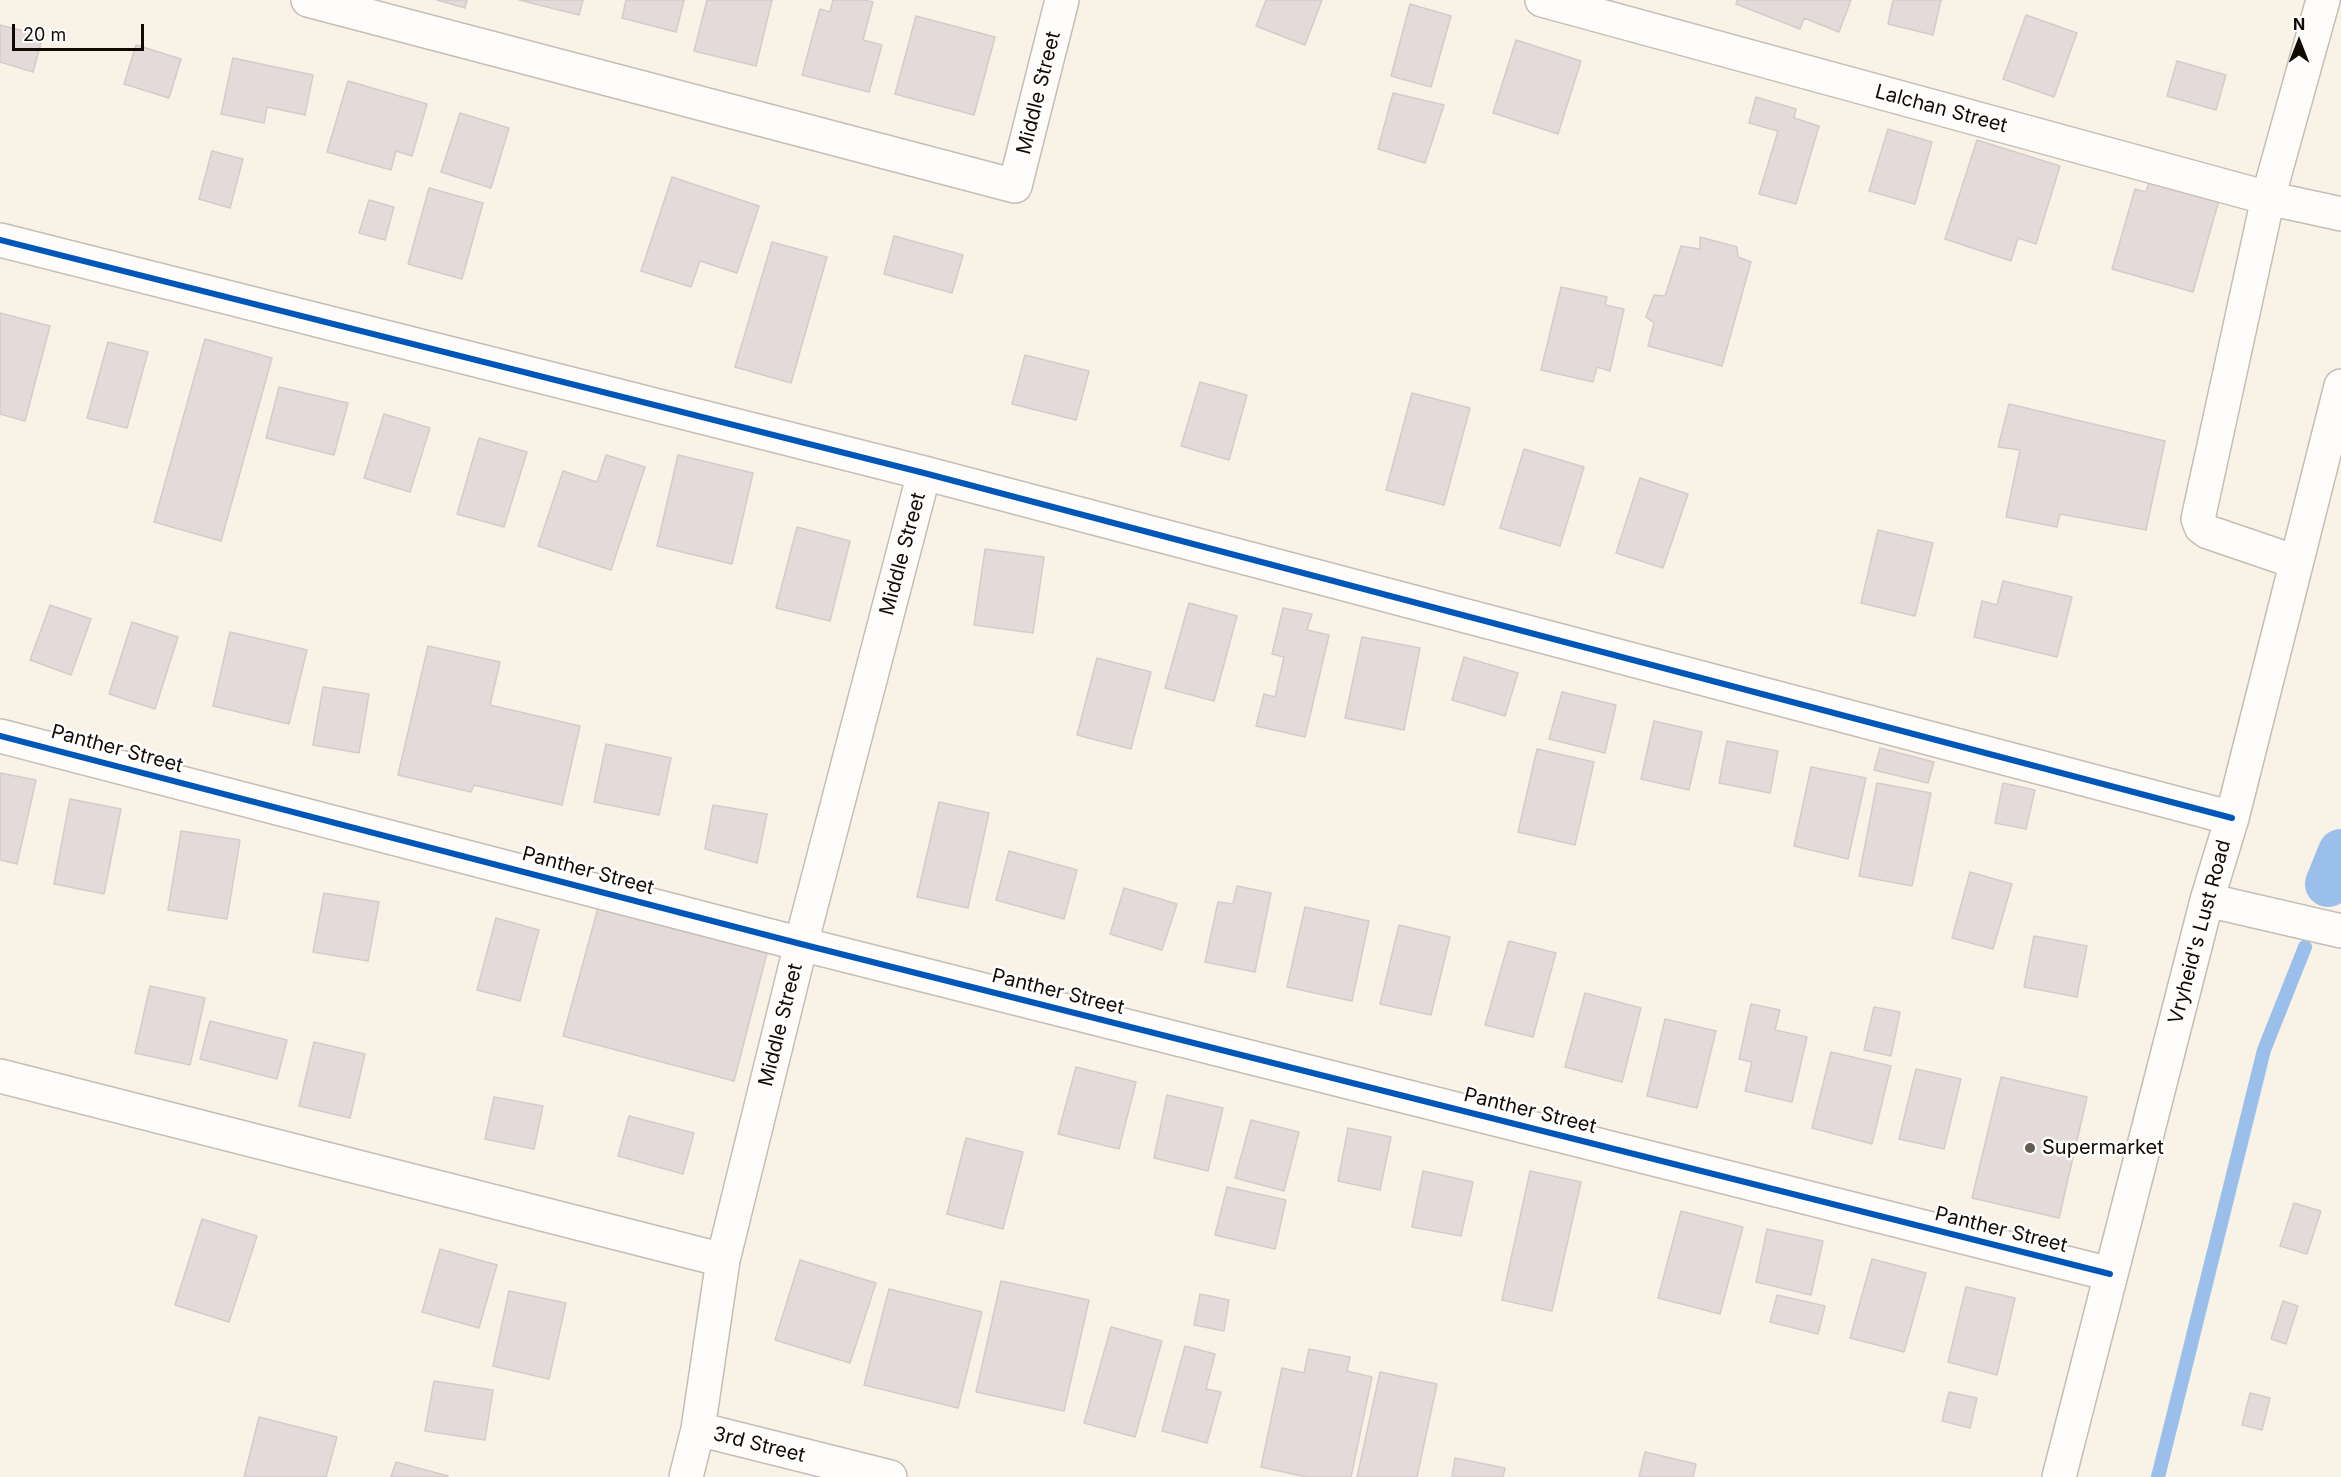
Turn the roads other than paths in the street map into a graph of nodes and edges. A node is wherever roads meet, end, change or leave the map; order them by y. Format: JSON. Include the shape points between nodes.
{"nodes":[{"id":1,"x":309,"y":0,"type":"edge"},
{"id":2,"x":1062,"y":0,"type":"edge"},
{"id":3,"x":1542,"y":0,"type":"edge"},
{"id":4,"x":2323,"y":0,"type":"edge"},
{"id":5,"x":2268,"y":198,"type":"junction"},
{"id":6,"x":2341,"y":214,"type":"edge"},
{"id":7,"x":0,"y":240,"type":"edge"},
{"id":8,"x":2341,"y":386,"type":"edge"},
{"id":9,"x":924,"y":473,"type":"junction"},
{"id":10,"x":2296,"y":562,"type":"junction"},
{"id":11,"x":0,"y":736,"type":"edge"},
{"id":12,"x":2232,"y":818,"type":"junction"},
{"id":13,"x":2207,"y":900,"type":"junction"},
{"id":14,"x":2341,"y":932,"type":"edge"},
{"id":15,"x":801,"y":944,"type":"junction"},
{"id":16,"x":0,"y":1076,"type":"edge"},
{"id":17,"x":723,"y":1260,"type":"junction"},
{"id":18,"x":2110,"y":1274,"type":"junction"},
{"id":19,"x":698,"y":1430,"type":"junction"},
{"id":20,"x":686,"y":1477,"type":"edge"},
{"id":21,"x":890,"y":1477,"type":"edge"},
{"id":22,"x":2059,"y":1477,"type":"edge"}],
"edges":[{"from":1,"to":2,"type":"street","name":"Middle Street","via":[[1015,186]]},
{"from":3,"to":5,"type":"street","name":"Lalchan Street"},
{"from":4,"to":5,"type":"street"},
{"from":5,"to":6,"type":"street","name":"Lalchan Street"},
{"from":5,"to":10,"type":"street","via":[[2198,519],[2208,532]]},
{"from":7,"to":9,"type":"street"},
{"from":8,"to":10,"type":"street","name":"Vryheid's Lust Road"},
{"from":9,"to":12,"type":"street"},
{"from":9,"to":15,"type":"street","name":"Middle Street"},
{"from":10,"to":12,"type":"street","name":"Vryheid's Lust Road"},
{"from":11,"to":15,"type":"street","name":"Panther Street"},
{"from":12,"to":13,"type":"street","name":"Vryheid's Lust Road"},
{"from":13,"to":14,"type":"street"},
{"from":13,"to":18,"type":"street","name":"Vryheid's Lust Road"},
{"from":15,"to":17,"type":"street","name":"Middle Street"},
{"from":15,"to":18,"type":"street","name":"Panther Street"},
{"from":16,"to":17,"type":"street"},
{"from":17,"to":19,"type":"street","name":"Middle Street"},
{"from":18,"to":22,"type":"street","name":"Vryheid's Lust Road"},
{"from":19,"to":20,"type":"street","name":"Middle Street"},
{"from":19,"to":21,"type":"street","name":"3rd Street"}]}
